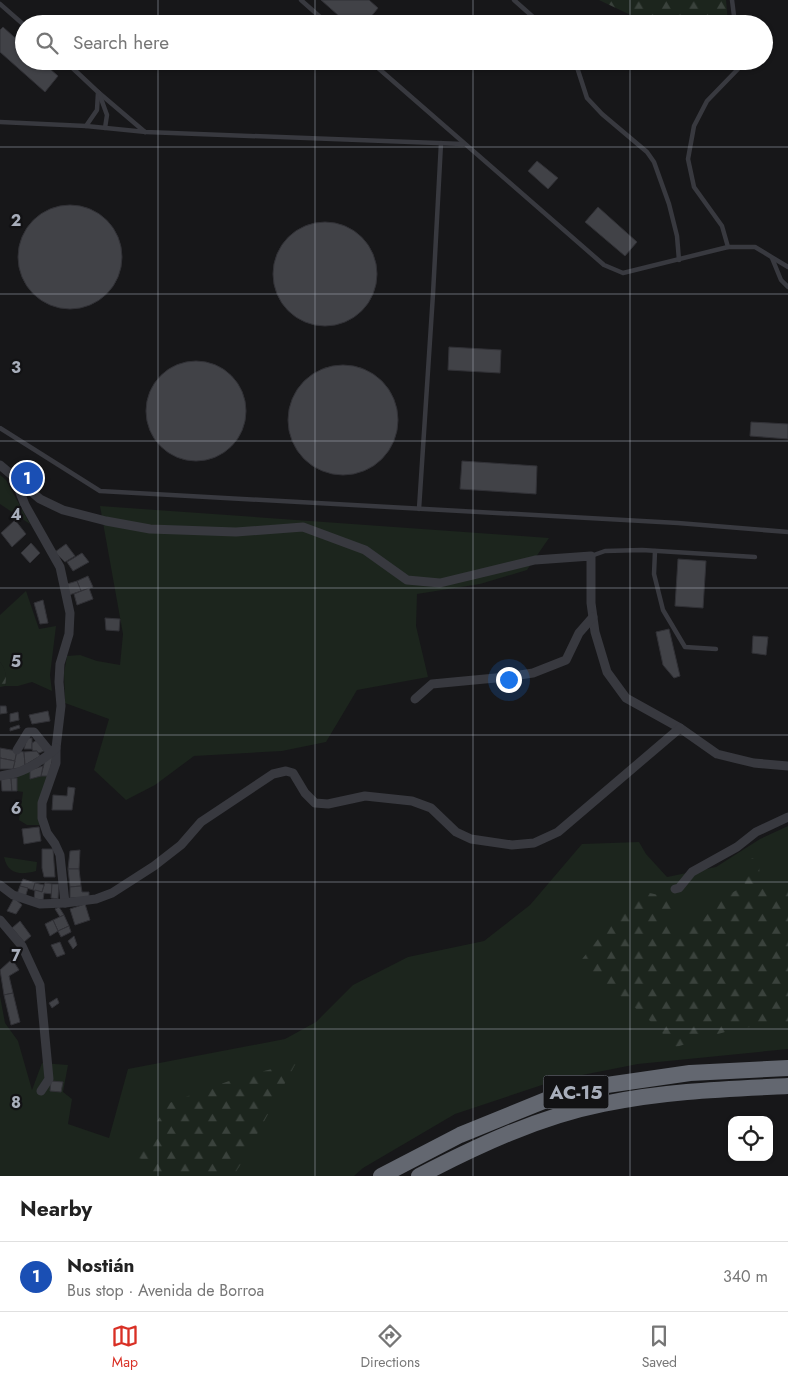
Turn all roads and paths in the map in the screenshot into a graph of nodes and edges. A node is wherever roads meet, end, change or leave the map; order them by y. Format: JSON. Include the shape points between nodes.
{"nodes":[{"id":1,"x":301,"y":0,"type":"edge"},
{"id":2,"x":514,"y":0,"type":"edge"},
{"id":3,"x":732,"y":0,"type":"edge"},
{"id":4,"x":0,"y":4,"type":"edge"},
{"id":5,"x":318,"y":15,"type":"edge"},
{"id":6,"x":531,"y":15,"type":"edge"},
{"id":7,"x":734,"y":15,"type":"edge"},
{"id":8,"x":15,"y":17,"type":"edge"},
{"id":9,"x":75,"y":70,"type":"edge"},
{"id":10,"x":380,"y":70,"type":"edge"},
{"id":11,"x":578,"y":70,"type":"edge"},
{"id":12,"x":737,"y":70,"type":"edge"},
{"id":13,"x":98,"y":92,"type":"junction"},
{"id":14,"x":0,"y":122,"type":"edge"},
{"id":15,"x":86,"y":126,"type":"junction"},
{"id":16,"x":105,"y":128,"type":"junction"},
{"id":17,"x":146,"y":132,"type":"junction"},
{"id":18,"x":441,"y":143,"type":"junction"},
{"id":19,"x":463,"y":144,"type":"junction"},
{"id":20,"x":728,"y":247,"type":"junction"},
{"id":21,"x":771,"y":257,"type":"junction"},
{"id":22,"x":679,"y":260,"type":"junction"},
{"id":23,"x":788,"y":266,"type":"edge"},
{"id":24,"x":788,"y":287,"type":"edge"},
{"id":25,"x":0,"y":428,"type":"edge"},
{"id":26,"x":0,"y":465,"type":"edge"},
{"id":27,"x":13,"y":475,"type":"junction"},
{"id":28,"x":419,"y":509,"type":"junction"},
{"id":29,"x":788,"y":532,"type":"edge"},
{"id":30,"x":655,"y":551,"type":"junction"},
{"id":31,"x":591,"y":556,"type":"junction"},
{"id":32,"x":755,"y":556,"type":"dead end"},
{"id":33,"x":593,"y":617,"type":"junction"},
{"id":34,"x":716,"y":649,"type":"dead end"},
{"id":35,"x":415,"y":699,"type":"dead end"},
{"id":36,"x":680,"y":728,"type":"junction"},
{"id":37,"x":17,"y":750,"type":"dead end"},
{"id":38,"x":53,"y":750,"type":"junction"},
{"id":39,"x":788,"y":766,"type":"edge"},
{"id":40,"x":0,"y":776,"type":"edge"},
{"id":41,"x":788,"y":817,"type":"edge"},
{"id":42,"x":0,"y":885,"type":"edge"},
{"id":43,"x":675,"y":889,"type":"dead end"},
{"id":44,"x":65,"y":903,"type":"junction"},
{"id":45,"x":0,"y":920,"type":"edge"},
{"id":46,"x":788,"y":1068,"type":"edge"},
{"id":47,"x":788,"y":1086,"type":"edge"},
{"id":48,"x":41,"y":1092,"type":"dead end"},
{"id":49,"x":381,"y":1176,"type":"edge"},
{"id":50,"x":419,"y":1176,"type":"edge"}],
"edges":[{"from":1,"to":5,"type":"lane"},
{"from":2,"to":6,"type":"lane"},
{"from":3,"to":7,"type":"lane"},
{"from":4,"to":8,"type":"lane"},
{"from":9,"to":13,"type":"lane"},
{"from":10,"to":19,"type":"lane"},
{"from":11,"to":22,"type":"lane","via":[[587,98],[654,162],[669,204]]},
{"from":12,"to":20,"type":"lane","via":[[707,101],[694,126],[688,158],[694,187],[722,226]]},
{"from":13,"to":15,"type":"lane","via":[[97,110]]},
{"from":13,"to":16,"type":"lane","via":[[108,115]]},
{"from":13,"to":17,"type":"lane"},
{"from":14,"to":15,"type":"lane"},
{"from":15,"to":16,"type":"lane"},
{"from":16,"to":17,"type":"lane"},
{"from":17,"to":18,"type":"lane"},
{"from":18,"to":19,"type":"lane"},
{"from":18,"to":28,"type":"lane"},
{"from":19,"to":22,"type":"lane","via":[[604,265],[623,274]]},
{"from":20,"to":21,"type":"lane","via":[[755,247]]},
{"from":20,"to":22,"type":"lane"},
{"from":21,"to":23,"type":"lane"},
{"from":21,"to":24,"type":"lane","via":[[781,280]]},
{"from":25,"to":28,"type":"lane","via":[[100,491]]},
{"from":26,"to":27,"type":"street"},
{"from":27,"to":31,"type":"street","via":[[40,499],[63,510],[150,529],[236,532],[303,526],[365,550],[407,580],[440,583],[535,560]]},
{"from":27,"to":38,"type":"street","via":[[25,505],[60,567],[70,613],[69,634],[60,664],[61,706]]},
{"from":28,"to":29,"type":"lane"},
{"from":30,"to":31,"type":"lane","via":[[606,551]]},
{"from":30,"to":32,"type":"lane"},
{"from":30,"to":34,"type":"lane","via":[[654,574],[663,610],[685,647]]},
{"from":31,"to":33,"type":"street"},
{"from":33,"to":35,"type":"street","via":[[579,633],[566,660],[533,672],[506,677],[432,684]]},
{"from":33,"to":36,"type":"street","via":[[607,672],[626,698]]},
{"from":36,"to":39,"type":"street","via":[[717,754],[754,763]]},
{"from":36,"to":44,"type":"street","via":[[558,832],[534,843],[512,845],[471,838],[456,832],[431,808],[412,801],[365,796],[316,804],[293,773],[286,772],[272,774],[223,807],[154,866],[112,893],[96,899]]},
{"from":37,"to":38,"type":"street","via":[[28,732],[34,732]]},
{"from":38,"to":40,"type":"street","via":[[22,771]]},
{"from":38,"to":44,"type":"street","via":[[56,763],[42,802],[42,818],[60,855]]},
{"from":41,"to":43,"type":"street","via":[[756,832],[737,847],[692,872]]},
{"from":42,"to":44,"type":"street","via":[[23,900],[40,904]]},
{"from":45,"to":48,"type":"street","via":[[22,946],[40,985],[49,1080]]},
{"from":46,"to":49,"type":"highway","number":"AC-15","via":[[690,1073],[600,1086],[564,1095],[460,1134]]},
{"from":47,"to":50,"type":"highway","number":"AC-15","via":[[692,1091],[603,1104],[552,1117],[468,1151]]}]}
